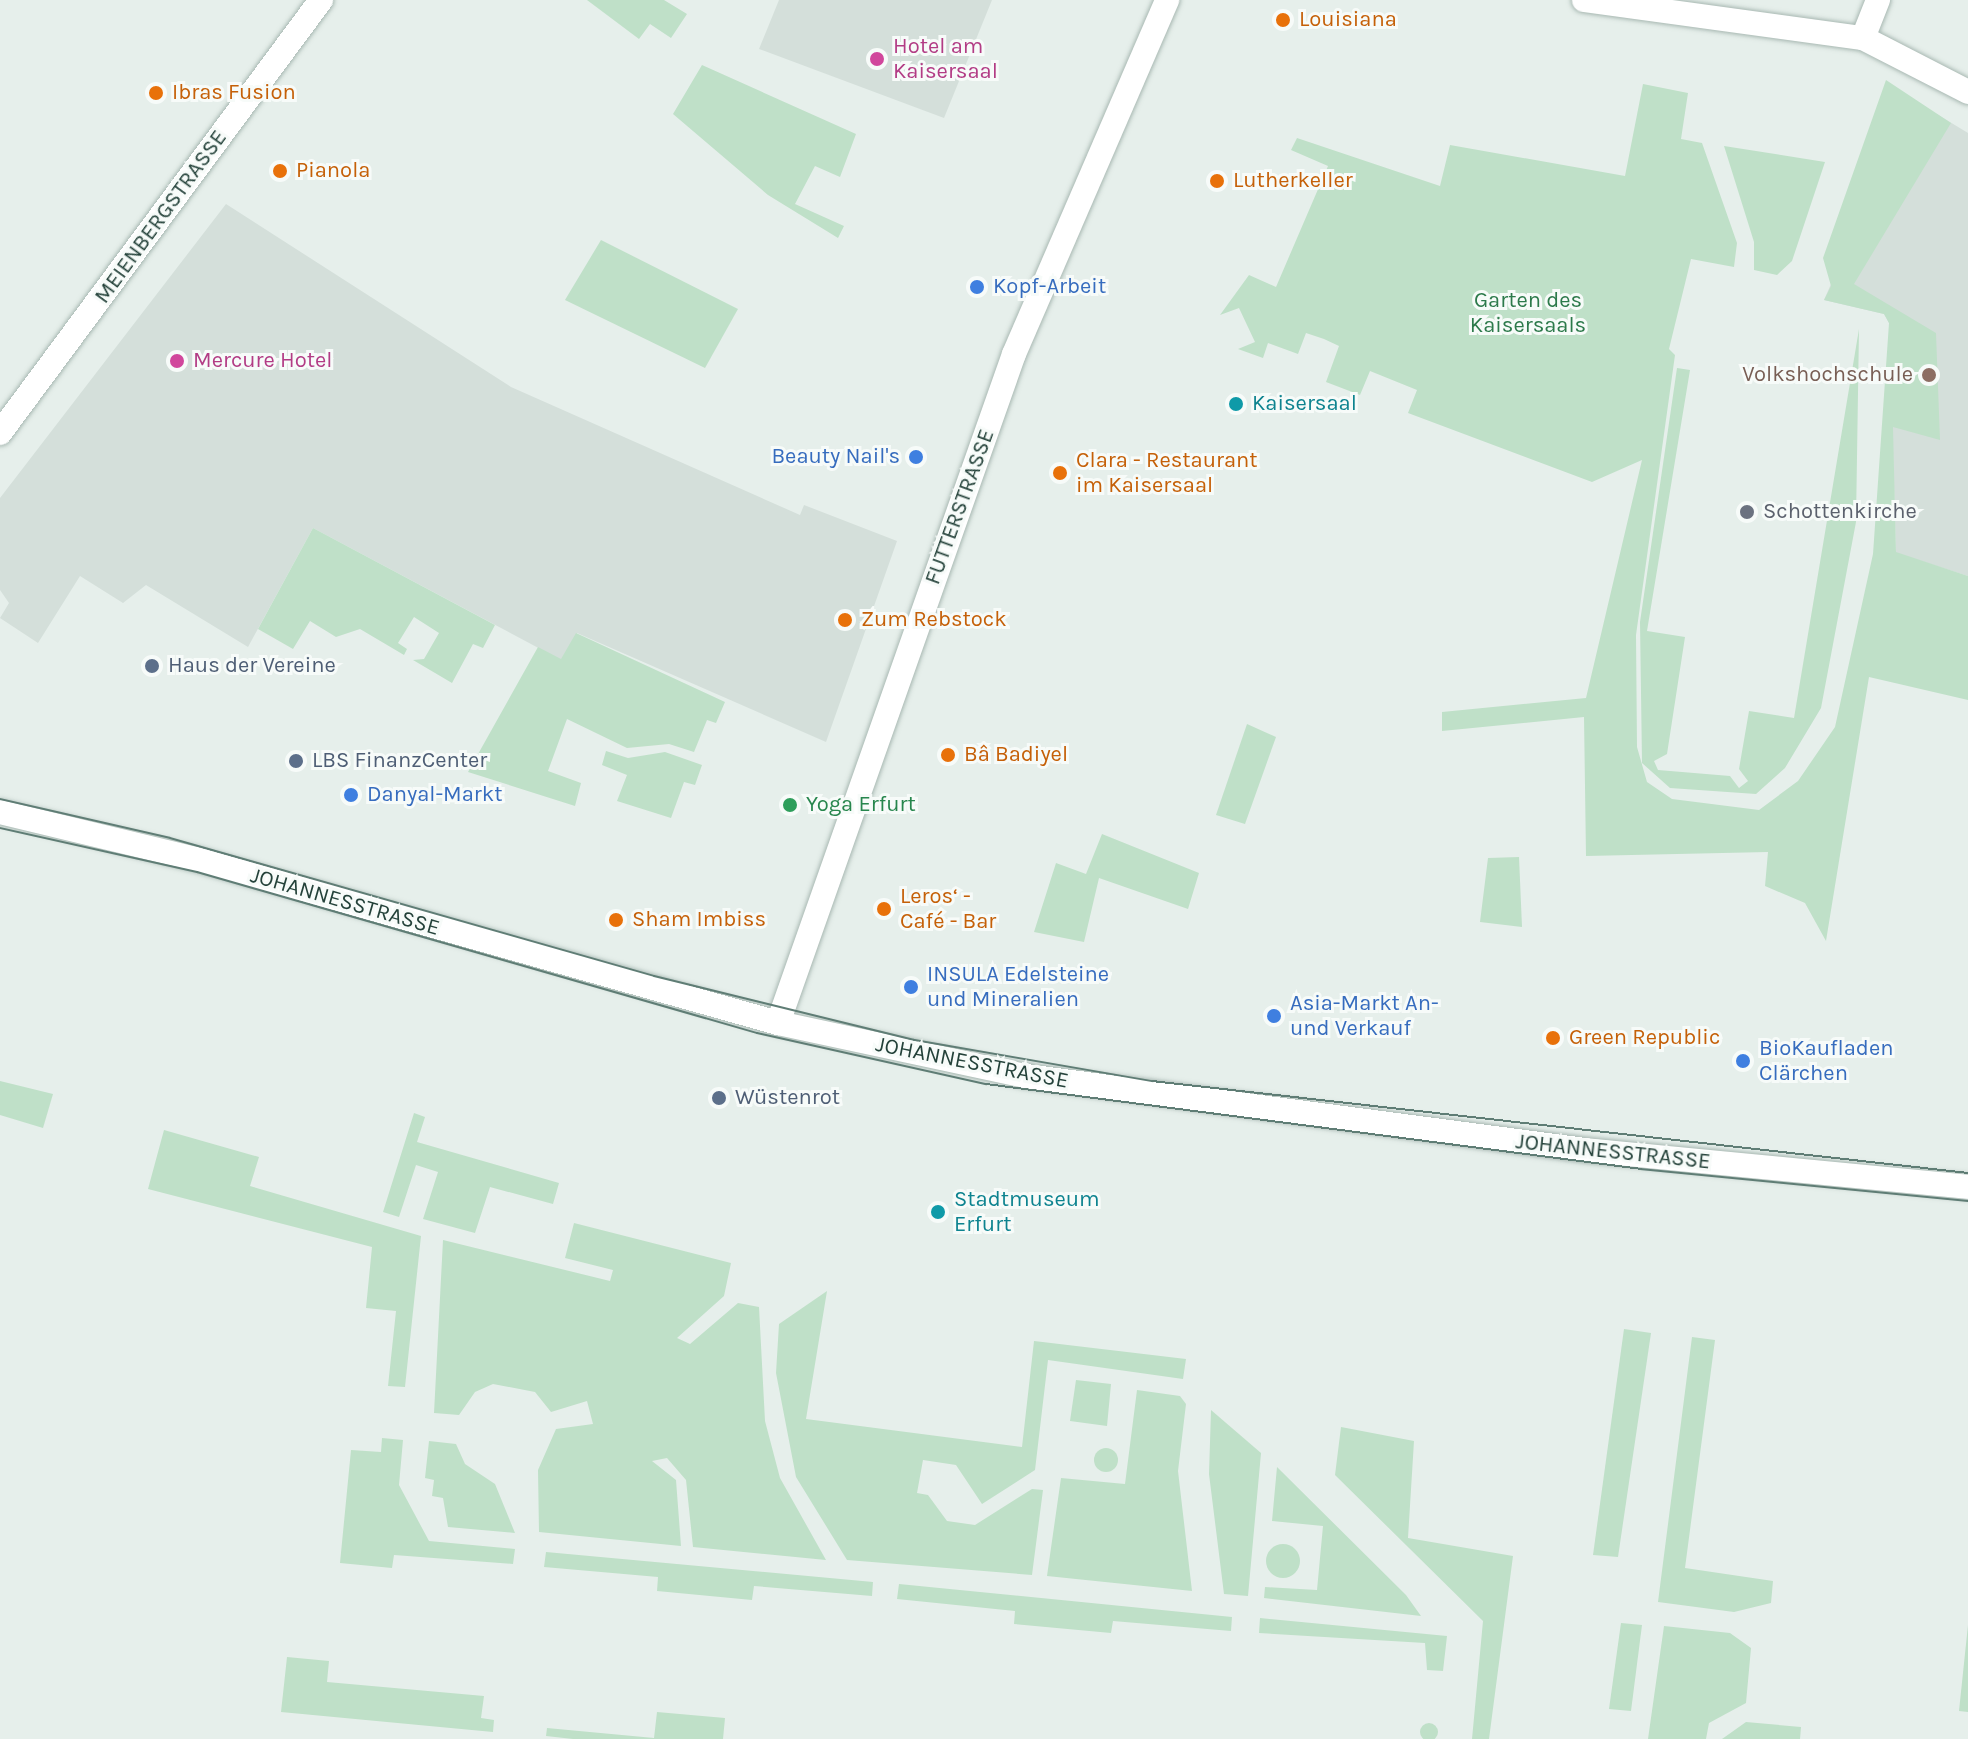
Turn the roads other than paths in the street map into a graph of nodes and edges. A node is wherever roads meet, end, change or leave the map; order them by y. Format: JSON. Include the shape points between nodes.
{"nodes":[{"id":1,"x":321,"y":0,"type":"edge"},
{"id":2,"x":1167,"y":0,"type":"edge"},
{"id":3,"x":1584,"y":0,"type":"edge"},
{"id":4,"x":1878,"y":0,"type":"edge"},
{"id":5,"x":1863,"y":38,"type":"junction"},
{"id":6,"x":1968,"y":92,"type":"edge"},
{"id":7,"x":0,"y":433,"type":"edge"},
{"id":8,"x":0,"y":812,"type":"edge"},
{"id":9,"x":778,"y":1023,"type":"junction"},
{"id":10,"x":1968,"y":1187,"type":"edge"}],
"edges":[{"from":1,"to":7,"type":"street","name":"MEIENBERGSTRASSE"},
{"from":2,"to":9,"type":"street","name":"FUTTERSTRASSE","via":[[1014,354]]},
{"from":3,"to":5,"type":"street"},
{"from":4,"to":5,"type":"street"},
{"from":5,"to":6,"type":"street"},
{"from":8,"to":9,"type":"street","name":"JOHANNESSTRASSE","via":[[196,859]]},
{"from":9,"to":10,"type":"street","name":"JOHANNESSTRASSE","via":[[1127,1091],[1585,1150]]}]}
